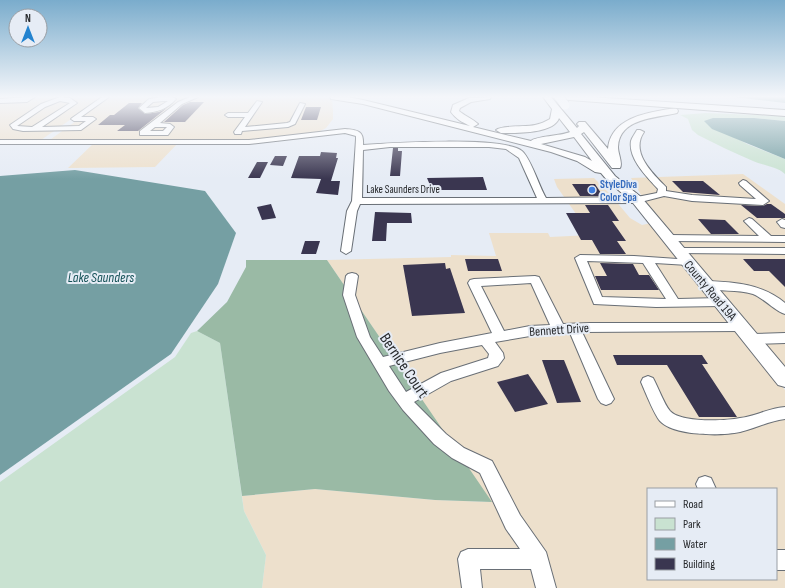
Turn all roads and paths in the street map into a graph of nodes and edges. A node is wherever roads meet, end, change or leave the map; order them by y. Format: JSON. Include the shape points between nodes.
{"nodes":[{"id":1,"x":14,"y":124,"type":"edge"},
{"id":2,"x":40,"y":124,"type":"edge"},
{"id":3,"x":67,"y":124,"type":"edge"},
{"id":4,"x":86,"y":124,"type":"edge"},
{"id":5,"x":244,"y":124,"type":"edge"},
{"id":6,"x":289,"y":124,"type":"edge"},
{"id":7,"x":455,"y":124,"type":"edge"},
{"id":8,"x":475,"y":124,"type":"edge"},
{"id":9,"x":546,"y":124,"type":"edge"},
{"id":10,"x":575,"y":124,"type":"edge"},
{"id":11,"x":575,"y":124,"type":"edge"},
{"id":12,"x":627,"y":124,"type":"edge"},
{"id":13,"x":62,"y":128,"type":"junction"},
{"id":14,"x":33,"y":129,"type":"junction"},
{"id":15,"x":241,"y":129,"type":"junction"},
{"id":16,"x":579,"y":130,"type":"junction"},
{"id":17,"x":640,"y":132,"type":"dead end"},
{"id":18,"x":506,"y":137,"type":"junction"},
{"id":19,"x":0,"y":142,"type":"edge"},
{"id":20,"x":42,"y":142,"type":"junction"},
{"id":21,"x":232,"y":142,"type":"junction"},
{"id":22,"x":360,"y":148,"type":"junction"},
{"id":23,"x":616,"y":166,"type":"junction"},
{"id":24,"x":611,"y":178,"type":"junction"},
{"id":25,"x":743,"y":183,"type":"dead end"},
{"id":26,"x":662,"y":193,"type":"junction"},
{"id":27,"x":543,"y":200,"type":"junction"},
{"id":28,"x":637,"y":200,"type":"junction"},
{"id":29,"x":357,"y":201,"type":"junction"},
{"id":30,"x":749,"y":221,"type":"dead end"},
{"id":31,"x":669,"y":238,"type":"junction"},
{"id":32,"x":769,"y":239,"type":"junction"},
{"id":33,"x":785,"y":239,"type":"edge"},
{"id":34,"x":346,"y":251,"type":"dead end"},
{"id":35,"x":785,"y":251,"type":"edge"},
{"id":36,"x":683,"y":256,"type":"junction"},
{"id":37,"x":647,"y":260,"type":"junction"},
{"id":38,"x":352,"y":276,"type":"dead end"},
{"id":39,"x":707,"y":285,"type":"junction"},
{"id":40,"x":674,"y":302,"type":"junction"},
{"id":41,"x":721,"y":302,"type":"junction"},
{"id":42,"x":785,"y":310,"type":"edge"},
{"id":43,"x":741,"y":327,"type":"junction"},
{"id":44,"x":558,"y":328,"type":"junction"},
{"id":45,"x":574,"y":328,"type":"junction"},
{"id":46,"x":500,"y":336,"type":"junction"},
{"id":47,"x":785,"y":338,"type":"edge"},
{"id":48,"x":485,"y":339,"type":"junction"},
{"id":49,"x":752,"y":339,"type":"junction"},
{"id":50,"x":381,"y":363,"type":"junction"},
{"id":51,"x":785,"y":380,"type":"edge"},
{"id":52,"x":648,"y":382,"type":"dead end"},
{"id":53,"x":606,"y":399,"type":"dead end"},
{"id":54,"x":404,"y":400,"type":"junction"},
{"id":55,"x":785,"y":413,"type":"edge"},
{"id":56,"x":539,"y":559,"type":"junction"},
{"id":57,"x":472,"y":588,"type":"edge"},
{"id":58,"x":546,"y":588,"type":"edge"}],
"edges":[{"from":1,"to":14,"type":"street","via":[[15,128]]},
{"from":2,"to":14,"type":"street"},
{"from":3,"to":13,"type":"street"},
{"from":4,"to":13,"type":"street","via":[[81,128]]},
{"from":5,"to":15,"type":"street"},
{"from":6,"to":15,"type":"street"},
{"from":7,"to":18,"type":"main road"},
{"from":8,"to":9,"type":"main road","via":[[491,129],[515,130]]},
{"from":10,"to":16,"type":"main road"},
{"from":11,"to":16,"type":"main road"},
{"from":12,"to":23,"type":"main road","via":[[616,135],[613,146]]},
{"from":13,"to":14,"type":"street"},
{"from":13,"to":20,"type":"street"},
{"from":15,"to":21,"type":"street"},
{"from":16,"to":18,"type":"main road","via":[[559,139],[543,141]]},
{"from":16,"to":23,"type":"main road"},
{"from":16,"to":24,"type":"main road"},
{"from":17,"to":26,"type":"street","via":[[634,147],[646,169],[663,189]]},
{"from":18,"to":24,"type":"main road","via":[[566,153]]},
{"from":19,"to":20,"type":"street","name":"Lake Saunders Drive"},
{"from":20,"to":21,"type":"street","name":"Lake Saunders Drive"},
{"from":21,"to":22,"type":"street","name":"Lake Saunders Drive","via":[[267,141],[351,131],[359,135]]},
{"from":22,"to":27,"type":"street","via":[[397,145],[491,145],[514,150],[523,157]]},
{"from":22,"to":29,"type":"street","name":"Lake Saunders Drive"},
{"from":23,"to":28,"type":"main road","via":[[626,178]]},
{"from":24,"to":28,"type":"main road"},
{"from":25,"to":26,"type":"street","via":[[764,201],[692,198]]},
{"from":26,"to":28,"type":"street","name":"Lake Saunders Drive"},
{"from":27,"to":28,"type":"street","name":"Lake Saunders Drive"},
{"from":27,"to":29,"type":"street","name":"Lake Saunders Drive"},
{"from":28,"to":31,"type":"main road","name":"County Road 19A"},
{"from":29,"to":34,"type":"street","via":[[352,211]]},
{"from":30,"to":32,"type":"street"},
{"from":31,"to":32,"type":"street"},
{"from":31,"to":36,"type":"main road","name":"County Road 19A"},
{"from":32,"to":33,"type":"street"},
{"from":35,"to":36,"type":"street"},
{"from":36,"to":37,"type":"street"},
{"from":36,"to":39,"type":"main road","name":"County Road 19A"},
{"from":37,"to":40,"type":"street"},
{"from":37,"to":40,"type":"street","via":[[580,258],[598,301]]},
{"from":38,"to":50,"type":"street","name":"Bernice Court","via":[[349,295],[364,336]]},
{"from":39,"to":41,"type":"main road","name":"County Road 19A"},
{"from":39,"to":42,"type":"street","via":[[740,286],[775,300]]},
{"from":40,"to":41,"type":"street"},
{"from":41,"to":43,"type":"main road","name":"County Road 19A"},
{"from":43,"to":45,"type":"street","name":"Bennett Drive"},
{"from":43,"to":49,"type":"main road","name":"County Road 19A"},
{"from":44,"to":45,"type":"street","name":"Bennett Drive"},
{"from":44,"to":46,"type":"street","name":"Bennett Drive"},
{"from":44,"to":46,"type":"street","via":[[535,279],[474,283]]},
{"from":45,"to":53,"type":"street"},
{"from":46,"to":48,"type":"street","name":"Bennett Drive"},
{"from":47,"to":49,"type":"street"},
{"from":48,"to":50,"type":"street","name":"Bennett Drive"},
{"from":48,"to":54,"type":"street","via":[[496,353],[497,358],[493,362],[446,377]]},
{"from":49,"to":51,"type":"main road","name":"County Road 19A"},
{"from":50,"to":54,"type":"street","name":"Bernice Court"},
{"from":52,"to":55,"type":"street","via":[[665,416],[676,423],[693,427],[740,425],[773,414]]},
{"from":54,"to":56,"type":"street","name":"Bernice Court","via":[[440,439],[458,453],[486,467],[513,522]]},
{"from":56,"to":57,"type":"street","via":[[468,559]]},
{"from":56,"to":58,"type":"street"}]}
